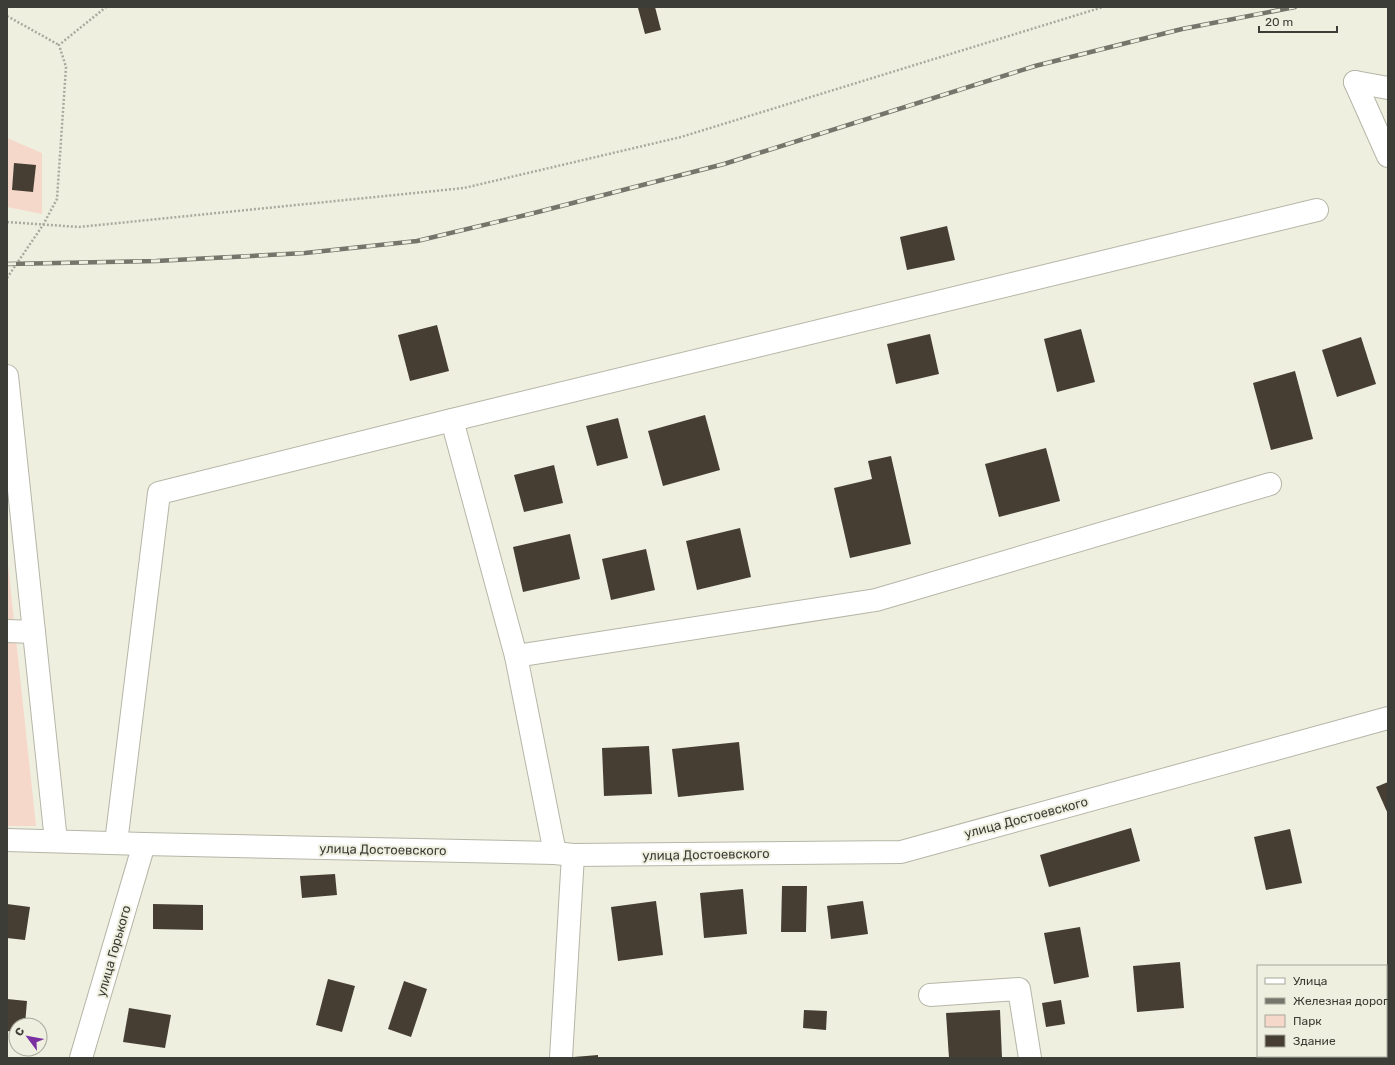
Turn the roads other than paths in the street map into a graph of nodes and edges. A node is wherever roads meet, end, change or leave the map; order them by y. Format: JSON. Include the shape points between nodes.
{"nodes":[{"id":1,"x":1388,"y":88,"type":"edge"},
{"id":2,"x":1388,"y":156,"type":"edge"},
{"id":3,"x":1317,"y":210,"type":"dead end"},
{"id":4,"x":7,"y":376,"type":"edge"},
{"id":5,"x":452,"y":420,"type":"junction"},
{"id":6,"x":1270,"y":484,"type":"dead end"},
{"id":7,"x":7,"y":631,"type":"edge"},
{"id":8,"x":34,"y":632,"type":"junction"},
{"id":9,"x":516,"y":656,"type":"junction"},
{"id":10,"x":1388,"y":718,"type":"edge"},
{"id":11,"x":7,"y":840,"type":"edge"},
{"id":12,"x":56,"y":841,"type":"junction"},
{"id":13,"x":116,"y":843,"type":"junction"},
{"id":14,"x":144,"y":844,"type":"junction"},
{"id":15,"x":564,"y":854,"type":"junction"},
{"id":16,"x":930,"y":995,"type":"dead end"},
{"id":17,"x":81,"y":1058,"type":"edge"},
{"id":18,"x":561,"y":1058,"type":"edge"},
{"id":19,"x":1030,"y":1058,"type":"edge"}],
"edges":[{"from":1,"to":2,"type":"street","via":[[1355,82]]},
{"from":3,"to":5,"type":"street"},
{"from":4,"to":8,"type":"street"},
{"from":5,"to":9,"type":"street"},
{"from":5,"to":13,"type":"street","via":[[158,493]]},
{"from":6,"to":9,"type":"street","via":[[876,600]]},
{"from":7,"to":8,"type":"street"},
{"from":8,"to":12,"type":"street"},
{"from":9,"to":15,"type":"street"},
{"from":10,"to":15,"type":"street","name":"улица Достоевского","via":[[901,852]]},
{"from":11,"to":12,"type":"street","name":"улица Достоевского"},
{"from":12,"to":13,"type":"street","name":"улица Достоевского"},
{"from":13,"to":14,"type":"street","name":"улица Достоевского"},
{"from":14,"to":15,"type":"street","name":"улица Достоевского"},
{"from":14,"to":17,"type":"street","name":"улица Горького"},
{"from":15,"to":18,"type":"street"},
{"from":16,"to":19,"type":"street","via":[[1019,989]]}]}
